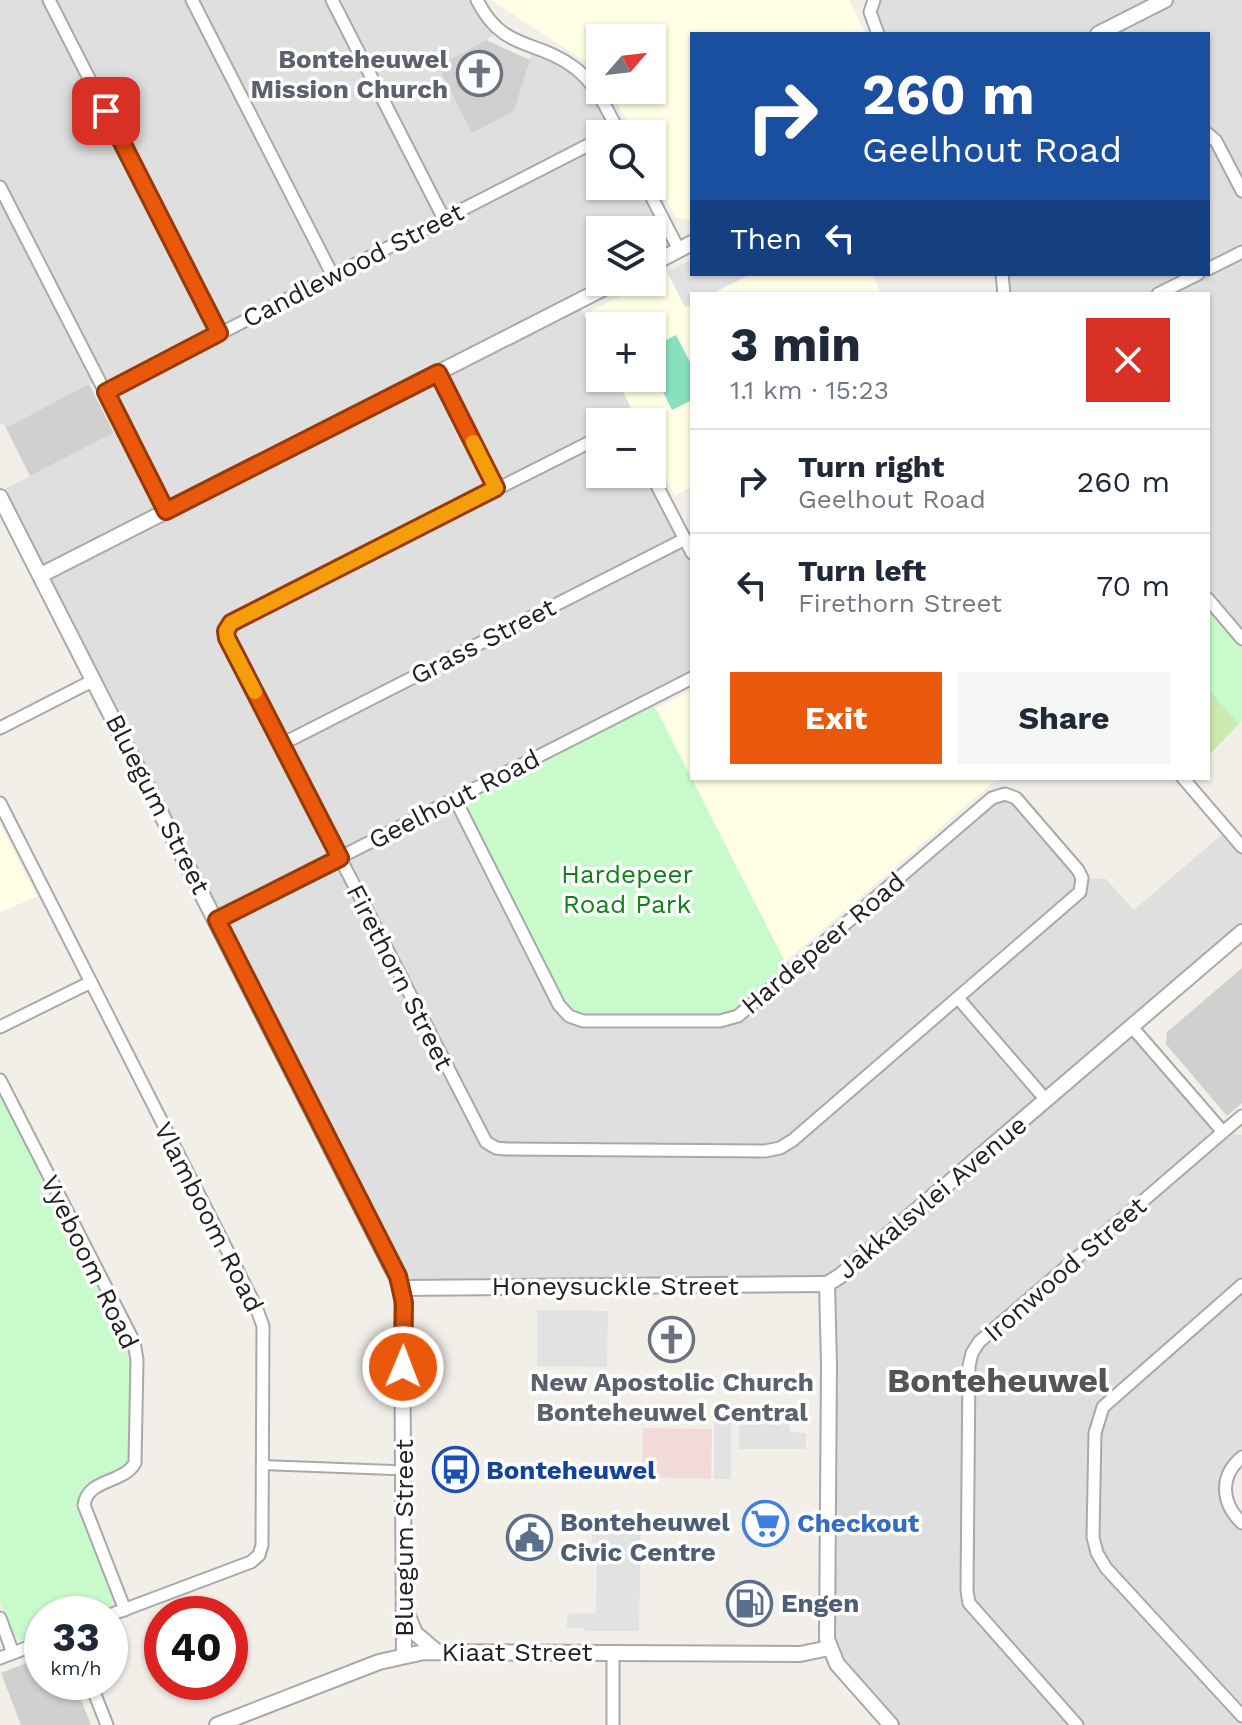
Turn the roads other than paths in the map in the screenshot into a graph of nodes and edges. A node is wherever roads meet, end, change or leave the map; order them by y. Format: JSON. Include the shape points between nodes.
{"nodes":[{"id":1,"x":49,"y":0,"type":"edge"},
{"id":2,"x":192,"y":0,"type":"edge"},
{"id":3,"x":332,"y":0,"type":"edge"},
{"id":4,"x":477,"y":0,"type":"edge"},
{"id":5,"x":874,"y":0,"type":"edge"},
{"id":6,"x":1165,"y":0,"type":"edge"},
{"id":7,"x":877,"y":32,"type":"edge"},
{"id":8,"x":1102,"y":32,"type":"edge"},
{"id":9,"x":610,"y":120,"type":"edge"},
{"id":10,"x":1210,"y":136,"type":"edge"},
{"id":11,"x":586,"y":146,"type":"edge"},
{"id":12,"x":0,"y":187,"type":"edge"},
{"id":13,"x":1242,"y":191,"type":"edge"},
{"id":14,"x":655,"y":200,"type":"edge"},
{"id":15,"x":444,"y":219,"type":"junction"},
{"id":16,"x":686,"y":247,"type":"edge"},
{"id":17,"x":1242,"y":252,"type":"edge"},
{"id":18,"x":666,"y":257,"type":"edge"},
{"id":19,"x":1210,"y":268,"type":"edge"},
{"id":20,"x":333,"y":276,"type":"junction"},
{"id":21,"x":1194,"y":276,"type":"edge"},
{"id":22,"x":1162,"y":292,"type":"edge"},
{"id":23,"x":589,"y":296,"type":"edge"},
{"id":24,"x":219,"y":333,"type":"junction"},
{"id":25,"x":438,"y":373,"type":"junction"},
{"id":26,"x":106,"y":392,"type":"junction"},
{"id":27,"x":586,"y":444,"type":"edge"},
{"id":28,"x":0,"y":483,"type":"edge"},
{"id":29,"x":496,"y":488,"type":"junction"},
{"id":30,"x":658,"y":488,"type":"edge"},
{"id":31,"x":4,"y":502,"type":"edge"},
{"id":32,"x":166,"y":511,"type":"junction"},
{"id":33,"x":685,"y":539,"type":"junction"},
{"id":34,"x":690,"y":549,"type":"edge"},
{"id":35,"x":41,"y":575,"type":"junction"},
{"id":36,"x":1210,"y":601,"type":"edge"},
{"id":37,"x":1242,"y":639,"type":"edge"},
{"id":38,"x":690,"y":679,"type":"edge"},
{"id":39,"x":94,"y":680,"type":"junction"},
{"id":40,"x":0,"y":728,"type":"edge"},
{"id":41,"x":282,"y":744,"type":"junction"},
{"id":42,"x":1185,"y":780,"type":"edge"},
{"id":43,"x":455,"y":799,"type":"junction"},
{"id":44,"x":0,"y":803,"type":"edge"},
{"id":45,"x":1242,"y":847,"type":"edge"},
{"id":46,"x":340,"y":858,"type":"junction"},
{"id":47,"x":217,"y":920,"type":"junction"},
{"id":48,"x":1242,"y":932,"type":"edge"},
{"id":49,"x":91,"y":982,"type":"junction"},
{"id":50,"x":958,"y":998,"type":"junction"},
{"id":51,"x":0,"y":1027,"type":"edge"},
{"id":52,"x":1132,"y":1027,"type":"junction"},
{"id":53,"x":0,"y":1080,"type":"edge"},
{"id":54,"x":1046,"y":1100,"type":"junction"},
{"id":55,"x":1242,"y":1116,"type":"edge"},
{"id":56,"x":1223,"y":1132,"type":"junction"},
{"id":57,"x":827,"y":1284,"type":"junction"},
{"id":58,"x":1242,"y":1285,"type":"edge"},
{"id":59,"x":402,"y":1288,"type":"junction"},
{"id":60,"x":1242,"y":1457,"type":"edge"},
{"id":61,"x":262,"y":1465,"type":"junction"},
{"id":62,"x":393,"y":1470,"type":"dead end"},
{"id":63,"x":1242,"y":1523,"type":"edge"},
{"id":64,"x":120,"y":1596,"type":"edge"},
{"id":65,"x":405,"y":1608,"type":"junction"},
{"id":66,"x":128,"y":1609,"type":"edge"},
{"id":67,"x":0,"y":1618,"type":"edge"},
{"id":68,"x":829,"y":1648,"type":"junction"},
{"id":69,"x":24,"y":1649,"type":"edge"},
{"id":70,"x":438,"y":1652,"type":"junction"},
{"id":71,"x":13,"y":1653,"type":"junction"},
{"id":72,"x":613,"y":1653,"type":"junction"},
{"id":73,"x":404,"y":1655,"type":"junction"},
{"id":74,"x":0,"y":1658,"type":"edge"},
{"id":75,"x":97,"y":1700,"type":"edge"},
{"id":76,"x":1242,"y":1716,"type":"edge"},
{"id":77,"x":107,"y":1725,"type":"edge"},
{"id":78,"x":217,"y":1725,"type":"edge"},
{"id":79,"x":613,"y":1725,"type":"edge"},
{"id":80,"x":891,"y":1725,"type":"edge"},
{"id":81,"x":1077,"y":1725,"type":"edge"}],
"edges":[{"from":1,"to":24,"type":"street"},
{"from":2,"to":20,"type":"street"},
{"from":3,"to":15,"type":"street"},
{"from":4,"to":9,"type":"street","via":[[498,31],[587,78]]},
{"from":5,"to":7,"type":"street","via":[[870,17]]},
{"from":6,"to":8,"type":"street"},
{"from":10,"to":13,"type":"street"},
{"from":11,"to":15,"type":"street","name":"Candlewood Street"},
{"from":12,"to":26,"type":"street"},
{"from":14,"to":16,"type":"street"},
{"from":15,"to":20,"type":"street","name":"Candlewood Street"},
{"from":16,"to":18,"type":"street"},
{"from":17,"to":19,"type":"street"},
{"from":20,"to":24,"type":"street","name":"Candlewood Street"},
{"from":21,"to":22,"type":"street"},
{"from":23,"to":25,"type":"street"},
{"from":24,"to":26,"type":"street","name":"Candlewood Street"},
{"from":25,"to":29,"type":"street"},
{"from":25,"to":32,"type":"street"},
{"from":26,"to":32,"type":"street"},
{"from":27,"to":29,"type":"street","name":"Firethorn Street"},
{"from":28,"to":31,"type":"street","name":"Bluegum Street"},
{"from":29,"to":41,"type":"street","name":"Firethorn Street","via":[[231,623],[227,638]]},
{"from":30,"to":33,"type":"street"},
{"from":31,"to":35,"type":"street","name":"Bluegum Street"},
{"from":32,"to":35,"type":"street"},
{"from":33,"to":34,"type":"street"},
{"from":33,"to":41,"type":"street","name":"Grass Street"},
{"from":35,"to":39,"type":"street","name":"Bluegum Street"},
{"from":36,"to":37,"type":"street"},
{"from":38,"to":43,"type":"street","name":"Geelhout Road"},
{"from":39,"to":40,"type":"street"},
{"from":39,"to":47,"type":"street","name":"Bluegum Street"},
{"from":41,"to":46,"type":"street","name":"Firethorn Street"},
{"from":42,"to":45,"type":"street"},
{"from":43,"to":46,"type":"street","name":"Geelhout Road"},
{"from":43,"to":50,"type":"street","name":"Hardepeer Road","via":[[564,1011],[583,1021],[705,1021],[743,1012],[992,798],[1011,795],[1078,870],[1081,888]]},
{"from":44,"to":49,"type":"street","name":"Vlamboom Road"},
{"from":46,"to":47,"type":"street","name":"Geelhout Road"},
{"from":46,"to":50,"type":"street","name":"Firethorn Street","via":[[482,1136],[496,1148],[780,1148]]},
{"from":47,"to":59,"type":"street","name":"Bluegum Street"},
{"from":48,"to":52,"type":"street","name":"Jakkalsvlei Avenue"},
{"from":49,"to":51,"type":"street"},
{"from":49,"to":61,"type":"street","name":"Vlamboom Road","via":[[261,1318]]},
{"from":50,"to":54,"type":"street"},
{"from":52,"to":54,"type":"street","name":"Jakkalsvlei Avenue"},
{"from":52,"to":56,"type":"street"},
{"from":53,"to":64,"type":"street","name":"Vyeboom Road","via":[[137,1350],[135,1463],[126,1475],[90,1490],[84,1505]]},
{"from":54,"to":57,"type":"street","name":"Jakkalsvlei Avenue"},
{"from":55,"to":56,"type":"street","name":"Ironwood Street"},
{"from":56,"to":81,"type":"street","name":"Ironwood Street","via":[[979,1342],[970,1359],[969,1603]]},
{"from":57,"to":59,"type":"street","name":"Honeysuckle Street"},
{"from":57,"to":68,"type":"street","name":"Jakkalsvlei Avenue"},
{"from":58,"to":76,"type":"street","via":[[1103,1407],[1095,1433],[1093,1537],[1106,1568]]},
{"from":59,"to":65,"type":"street","name":"Bluegum Street"},
{"from":60,"to":63,"type":"street","via":[[1229,1471],[1225,1487],[1229,1508]]},
{"from":61,"to":62,"type":"street"},
{"from":61,"to":66,"type":"street","name":"Vlamboom Road","via":[[262,1545],[256,1559]]},
{"from":65,"to":70,"type":"street","via":[[415,1633]]},
{"from":65,"to":73,"type":"street","name":"Bluegum Street"},
{"from":67,"to":71,"type":"street"},
{"from":68,"to":72,"type":"street","name":"Kiaat Street","via":[[800,1654]]},
{"from":68,"to":80,"type":"street","via":[[839,1667]]},
{"from":69,"to":71,"type":"street"},
{"from":70,"to":72,"type":"street","name":"Kiaat Street"},
{"from":70,"to":73,"type":"street","name":"Kiaat Street"},
{"from":71,"to":74,"type":"street"},
{"from":72,"to":79,"type":"street"},
{"from":73,"to":78,"type":"street","name":"Kiaat Street"},
{"from":75,"to":77,"type":"street"}]}
